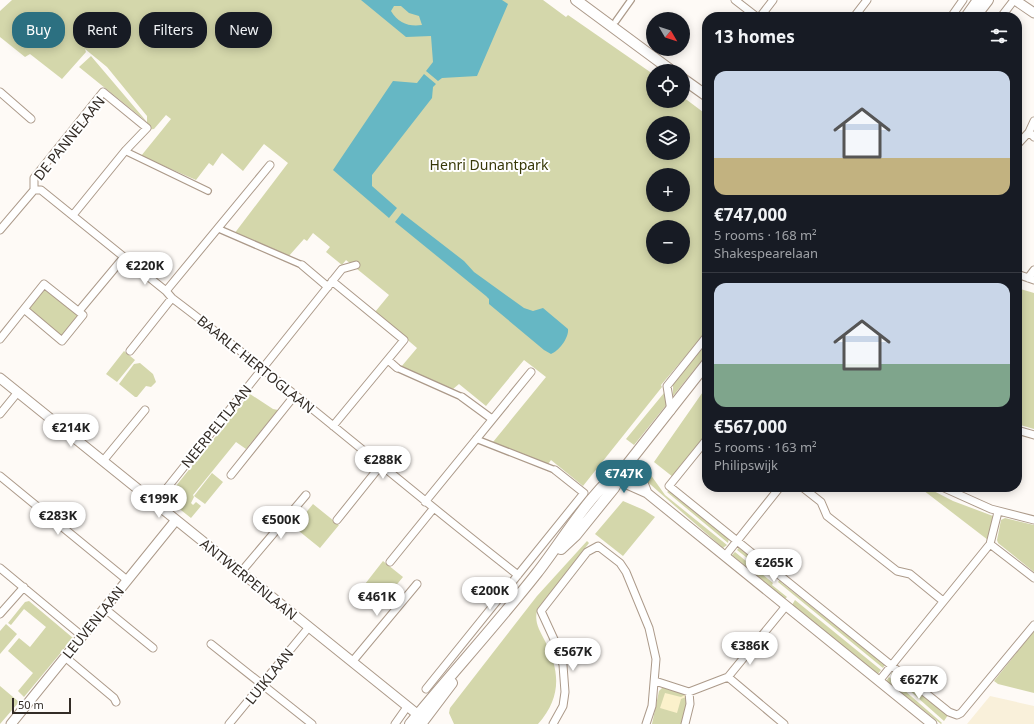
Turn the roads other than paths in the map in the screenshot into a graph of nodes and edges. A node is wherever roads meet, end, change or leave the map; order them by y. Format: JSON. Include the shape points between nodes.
{"nodes":[{"id":1,"x":568,"y":0,"type":"edge"},
{"id":2,"x":576,"y":0,"type":"edge"},
{"id":3,"x":631,"y":0,"type":"edge"},
{"id":4,"x":735,"y":0,"type":"edge"},
{"id":5,"x":773,"y":0,"type":"edge"},
{"id":6,"x":867,"y":0,"type":"edge"},
{"id":7,"x":963,"y":0,"type":"edge"},
{"id":8,"x":978,"y":0,"type":"edge"},
{"id":9,"x":988,"y":0,"type":"edge"},
{"id":10,"x":1014,"y":0,"type":"edge"},
{"id":11,"x":587,"y":10,"type":"junction"},
{"id":12,"x":750,"y":12,"type":"edge"},
{"id":13,"x":764,"y":12,"type":"edge"},
{"id":14,"x":858,"y":12,"type":"edge"},
{"id":15,"x":955,"y":12,"type":"edge"},
{"id":16,"x":970,"y":12,"type":"edge"},
{"id":17,"x":979,"y":12,"type":"edge"},
{"id":18,"x":1005,"y":12,"type":"edge"},
{"id":19,"x":1034,"y":13,"type":"edge"},
{"id":20,"x":616,"y":21,"type":"dead end"},
{"id":21,"x":662,"y":64,"type":"edge"},
{"id":22,"x":690,"y":84,"type":"edge"},
{"id":23,"x":0,"y":92,"type":"edge"},
{"id":24,"x":702,"y":92,"type":"edge"},
{"id":25,"x":31,"y":119,"type":"dead end"},
{"id":26,"x":1034,"y":121,"type":"edge"},
{"id":27,"x":1031,"y":135,"type":"edge"},
{"id":28,"x":1022,"y":141,"type":"edge"},
{"id":29,"x":125,"y":151,"type":"junction"},
{"id":30,"x":270,"y":165,"type":"dead end"},
{"id":31,"x":34,"y":190,"type":"junction"},
{"id":32,"x":208,"y":191,"type":"dead end"},
{"id":33,"x":73,"y":215,"type":"junction"},
{"id":34,"x":219,"y":229,"type":"junction"},
{"id":35,"x":0,"y":230,"type":"edge"},
{"id":36,"x":124,"y":257,"type":"junction"},
{"id":37,"x":302,"y":265,"type":"joint"},
{"id":38,"x":356,"y":265,"type":"dead end"},
{"id":39,"x":1034,"y":270,"type":"edge"},
{"id":40,"x":1031,"y":279,"type":"edge"},
{"id":41,"x":330,"y":284,"type":"junction"},
{"id":42,"x":166,"y":291,"type":"junction"},
{"id":43,"x":172,"y":298,"type":"junction"},
{"id":44,"x":24,"y":309,"type":"junction"},
{"id":45,"x":79,"y":311,"type":"junction"},
{"id":46,"x":0,"y":339,"type":"edge"},
{"id":47,"x":702,"y":342,"type":"edge"},
{"id":48,"x":130,"y":351,"type":"dead end"},
{"id":49,"x":388,"y":360,"type":"junction"},
{"id":50,"x":397,"y":368,"type":"joint"},
{"id":51,"x":262,"y":369,"type":"junction"},
{"id":52,"x":702,"y":369,"type":"edge"},
{"id":53,"x":531,"y":372,"type":"dead end"},
{"id":54,"x":0,"y":378,"type":"edge"},
{"id":55,"x":18,"y":392,"type":"junction"},
{"id":56,"x":295,"y":395,"type":"junction"},
{"id":57,"x":462,"y":397,"type":"joint"},
{"id":58,"x":145,"y":410,"type":"dead end"},
{"id":59,"x":670,"y":411,"type":"junction"},
{"id":60,"x":0,"y":414,"type":"edge"},
{"id":61,"x":492,"y":419,"type":"junction"},
{"id":62,"x":333,"y":426,"type":"junction"},
{"id":63,"x":1022,"y":431,"type":"edge"},
{"id":64,"x":1034,"y":435,"type":"edge"},
{"id":65,"x":476,"y":439,"type":"junction"},
{"id":66,"x":702,"y":445,"type":"edge"},
{"id":67,"x":103,"y":461,"type":"junction"},
{"id":68,"x":381,"y":465,"type":"junction"},
{"id":69,"x":626,"y":466,"type":"junction"},
{"id":70,"x":555,"y":470,"type":"joint"},
{"id":71,"x":231,"y":475,"type":"dead end"},
{"id":72,"x":0,"y":476,"type":"edge"},
{"id":73,"x":618,"y":476,"type":"junction"},
{"id":74,"x":776,"y":492,"type":"edge"},
{"id":75,"x":808,"y":492,"type":"edge"},
{"id":76,"x":953,"y":492,"type":"edge"},
{"id":77,"x":647,"y":493,"type":"junction"},
{"id":78,"x":306,"y":495,"type":"dead end"},
{"id":79,"x":425,"y":502,"type":"junction"},
{"id":80,"x":154,"y":503,"type":"junction"},
{"id":81,"x":433,"y":509,"type":"junction"},
{"id":82,"x":998,"y":512,"type":"junction"},
{"id":83,"x":176,"y":520,"type":"junction"},
{"id":84,"x":337,"y":520,"type":"dead end"},
{"id":85,"x":1034,"y":520,"type":"edge"},
{"id":86,"x":737,"y":541,"type":"junction"},
{"id":87,"x":990,"y":544,"type":"junction"},
{"id":88,"x":725,"y":556,"type":"junction"},
{"id":89,"x":390,"y":562,"type":"dead end"},
{"id":90,"x":0,"y":568,"type":"edge"},
{"id":91,"x":241,"y":572,"type":"junction"},
{"id":92,"x":518,"y":575,"type":"junction"},
{"id":93,"x":1034,"y":578,"type":"edge"},
{"id":94,"x":127,"y":580,"type":"junction"},
{"id":95,"x":417,"y":584,"type":"dead end"},
{"id":96,"x":24,"y":588,"type":"junction"},
{"id":97,"x":943,"y":601,"type":"junction"},
{"id":98,"x":786,"y":606,"type":"junction"},
{"id":99,"x":104,"y":608,"type":"junction"},
{"id":100,"x":0,"y":614,"type":"edge"},
{"id":101,"x":1034,"y":625,"type":"edge"},
{"id":102,"x":309,"y":627,"type":"junction"},
{"id":103,"x":82,"y":636,"type":"junction"},
{"id":104,"x":211,"y":644,"type":"dead end"},
{"id":105,"x":153,"y":648,"type":"dead end"},
{"id":106,"x":65,"y":657,"type":"junction"},
{"id":107,"x":352,"y":662,"type":"junction"},
{"id":108,"x":892,"y":665,"type":"junction"},
{"id":109,"x":728,"y":678,"type":"junction"},
{"id":110,"x":655,"y":681,"type":"junction"},
{"id":111,"x":879,"y":681,"type":"junction"},
{"id":112,"x":262,"y":684,"type":"junction"},
{"id":113,"x":426,"y":689,"type":"dead end"},
{"id":114,"x":689,"y":692,"type":"junction"},
{"id":115,"x":116,"y":702,"type":"dead end"},
{"id":116,"x":407,"y":707,"type":"junction"},
{"id":117,"x":421,"y":720,"type":"edge"},
{"id":118,"x":11,"y":724,"type":"edge"},
{"id":119,"x":229,"y":724,"type":"edge"},
{"id":120,"x":312,"y":724,"type":"edge"},
{"id":121,"x":395,"y":724,"type":"edge"},
{"id":122,"x":410,"y":724,"type":"edge"},
{"id":123,"x":553,"y":724,"type":"edge"},
{"id":124,"x":646,"y":724,"type":"edge"},
{"id":125,"x":685,"y":724,"type":"edge"},
{"id":126,"x":784,"y":724,"type":"edge"},
{"id":127,"x":932,"y":724,"type":"edge"}],
"edges":[{"from":1,"to":11,"type":"main road"},
{"from":2,"to":11,"type":"main road"},
{"from":3,"to":20,"type":"street"},
{"from":4,"to":12,"type":"street"},
{"from":5,"to":13,"type":"street"},
{"from":6,"to":14,"type":"street"},
{"from":7,"to":15,"type":"street"},
{"from":8,"to":16,"type":"main road"},
{"from":9,"to":17,"type":"main road"},
{"from":10,"to":18,"type":"street"},
{"from":10,"to":19,"type":"street"},
{"from":11,"to":21,"type":"main road"},
{"from":22,"to":24,"type":"main road"},
{"from":23,"to":25,"type":"street"},
{"from":26,"to":27,"type":"street"},
{"from":27,"to":28,"type":"street"},
{"from":29,"to":31,"type":"street","name":"DE PANNELAAN","via":[[147,128],[103,92],[34,178]]},
{"from":29,"to":32,"type":"street"},
{"from":29,"to":33,"type":"street"},
{"from":30,"to":34,"type":"street"},
{"from":31,"to":33,"type":"street","name":"BAARLE HERTOGLAAN","via":[[41,190]]},
{"from":31,"to":35,"type":"street"},
{"from":33,"to":36,"type":"street","name":"BAARLE HERTOGLAAN"},
{"from":34,"to":37,"type":"street"},
{"from":34,"to":42,"type":"street"},
{"from":36,"to":42,"type":"street","name":"BAARLE HERTOGLAAN"},
{"from":36,"to":45,"type":"street"},
{"from":37,"to":41,"type":"street"},
{"from":38,"to":41,"type":"street","name":"NEERPELTLAAN","via":[[342,269]]},
{"from":39,"to":40,"type":"street"},
{"from":41,"to":49,"type":"street","via":[[404,340]]},
{"from":41,"to":51,"type":"street","name":"NEERPELTLAAN"},
{"from":42,"to":43,"type":"street","name":"BAARLE HERTOGLAAN"},
{"from":43,"to":48,"type":"street"},
{"from":43,"to":51,"type":"street","name":"BAARLE HERTOGLAAN"},
{"from":44,"to":45,"type":"street","via":[[44,284]]},
{"from":44,"to":45,"type":"street","via":[[62,341],[83,315]]},
{"from":44,"to":46,"type":"street"},
{"from":47,"to":59,"type":"street","via":[[667,386]]},
{"from":49,"to":50,"type":"street"},
{"from":49,"to":62,"type":"street"},
{"from":50,"to":57,"type":"street"},
{"from":51,"to":56,"type":"street","name":"BAARLE HERTOGLAAN"},
{"from":51,"to":80,"type":"street","name":"NEERPELTLAAN"},
{"from":52,"to":59,"type":"main road"},
{"from":53,"to":61,"type":"street"},
{"from":54,"to":55,"type":"street","name":"ANTWERPENLAAN"},
{"from":55,"to":60,"type":"street"},
{"from":55,"to":67,"type":"street","name":"ANTWERPENLAAN"},
{"from":56,"to":62,"type":"street","name":"BAARLE HERTOGLAAN"},
{"from":56,"to":71,"type":"street"},
{"from":57,"to":61,"type":"street"},
{"from":58,"to":67,"type":"street"},
{"from":59,"to":69,"type":"main road"},
{"from":61,"to":65,"type":"street"},
{"from":62,"to":68,"type":"street","name":"BAARLE HERTOGLAAN"},
{"from":63,"to":64,"type":"street"},
{"from":65,"to":70,"type":"street"},
{"from":65,"to":79,"type":"street"},
{"from":66,"to":86,"type":"street","via":[[669,486]]},
{"from":67,"to":80,"type":"street","name":"ANTWERPENLAAN"},
{"from":68,"to":79,"type":"street","name":"BAARLE HERTOGLAAN"},
{"from":68,"to":84,"type":"street"},
{"from":69,"to":73,"type":"main road"},
{"from":69,"to":77,"type":"street","via":[[643,483]]},
{"from":70,"to":92,"type":"street","via":[[584,493]]},
{"from":72,"to":94,"type":"street"},
{"from":73,"to":77,"type":"street","via":[[629,485]]},
{"from":73,"to":117,"type":"main road","via":[[570,529],[462,664]]},
{"from":74,"to":86,"type":"street"},
{"from":75,"to":97,"type":"street","via":[[821,502],[828,516],[897,571],[910,574]]},
{"from":76,"to":82,"type":"street"},
{"from":77,"to":88,"type":"street"},
{"from":78,"to":91,"type":"street"},
{"from":79,"to":81,"type":"street","name":"BAARLE HERTOGLAAN"},
{"from":80,"to":83,"type":"street","name":"ANTWERPENLAAN"},
{"from":81,"to":89,"type":"street"},
{"from":81,"to":92,"type":"street","name":"BAARLE HERTOGLAAN"},
{"from":82,"to":85,"type":"street"},
{"from":82,"to":87,"type":"street"},
{"from":83,"to":91,"type":"street","name":"ANTWERPENLAAN"},
{"from":83,"to":94,"type":"street","name":"LEUVENLAAN"},
{"from":86,"to":88,"type":"street"},
{"from":86,"to":108,"type":"street"},
{"from":87,"to":93,"type":"street"},
{"from":87,"to":97,"type":"street"},
{"from":88,"to":98,"type":"street"},
{"from":90,"to":96,"type":"street"},
{"from":91,"to":102,"type":"street","name":"ANTWERPENLAAN"},
{"from":92,"to":113,"type":"street"},
{"from":94,"to":99,"type":"street","name":"LEUVENLAAN"},
{"from":95,"to":107,"type":"street"},
{"from":96,"to":100,"type":"street"},
{"from":96,"to":103,"type":"street"},
{"from":97,"to":108,"type":"street"},
{"from":98,"to":109,"type":"street"},
{"from":98,"to":111,"type":"street"},
{"from":99,"to":103,"type":"street","name":"LEUVENLAAN"},
{"from":99,"to":105,"type":"street"},
{"from":101,"to":108,"type":"street","via":[[957,715],[949,712]]},
{"from":102,"to":107,"type":"street","name":"ANTWERPENLAAN"},
{"from":102,"to":112,"type":"street","name":"LUIKLAAN"},
{"from":103,"to":106,"type":"street","name":"LEUVENLAAN"},
{"from":104,"to":112,"type":"street"},
{"from":106,"to":115,"type":"street"},
{"from":106,"to":118,"type":"street","name":"LEUVENLAAN"},
{"from":107,"to":116,"type":"street","name":"ANTWERPENLAAN"},
{"from":108,"to":111,"type":"street"},
{"from":109,"to":114,"type":"street"},
{"from":109,"to":126,"type":"street"},
{"from":110,"to":114,"type":"street"},
{"from":110,"to":123,"type":"street","via":[[656,659],[645,616],[623,567],[598,546],[587,552],[541,611],[563,665],[565,692],[562,706]]},
{"from":110,"to":124,"type":"street","via":[[652,706]]},
{"from":111,"to":127,"type":"street"},
{"from":112,"to":119,"type":"street","name":"LUIKLAAN"},
{"from":112,"to":120,"type":"street"},
{"from":114,"to":125,"type":"street","via":[[690,704]]},
{"from":116,"to":117,"type":"street","name":"ANTWERPENLAAN"},
{"from":116,"to":121,"type":"street"},
{"from":117,"to":122,"type":"main road"}]}
